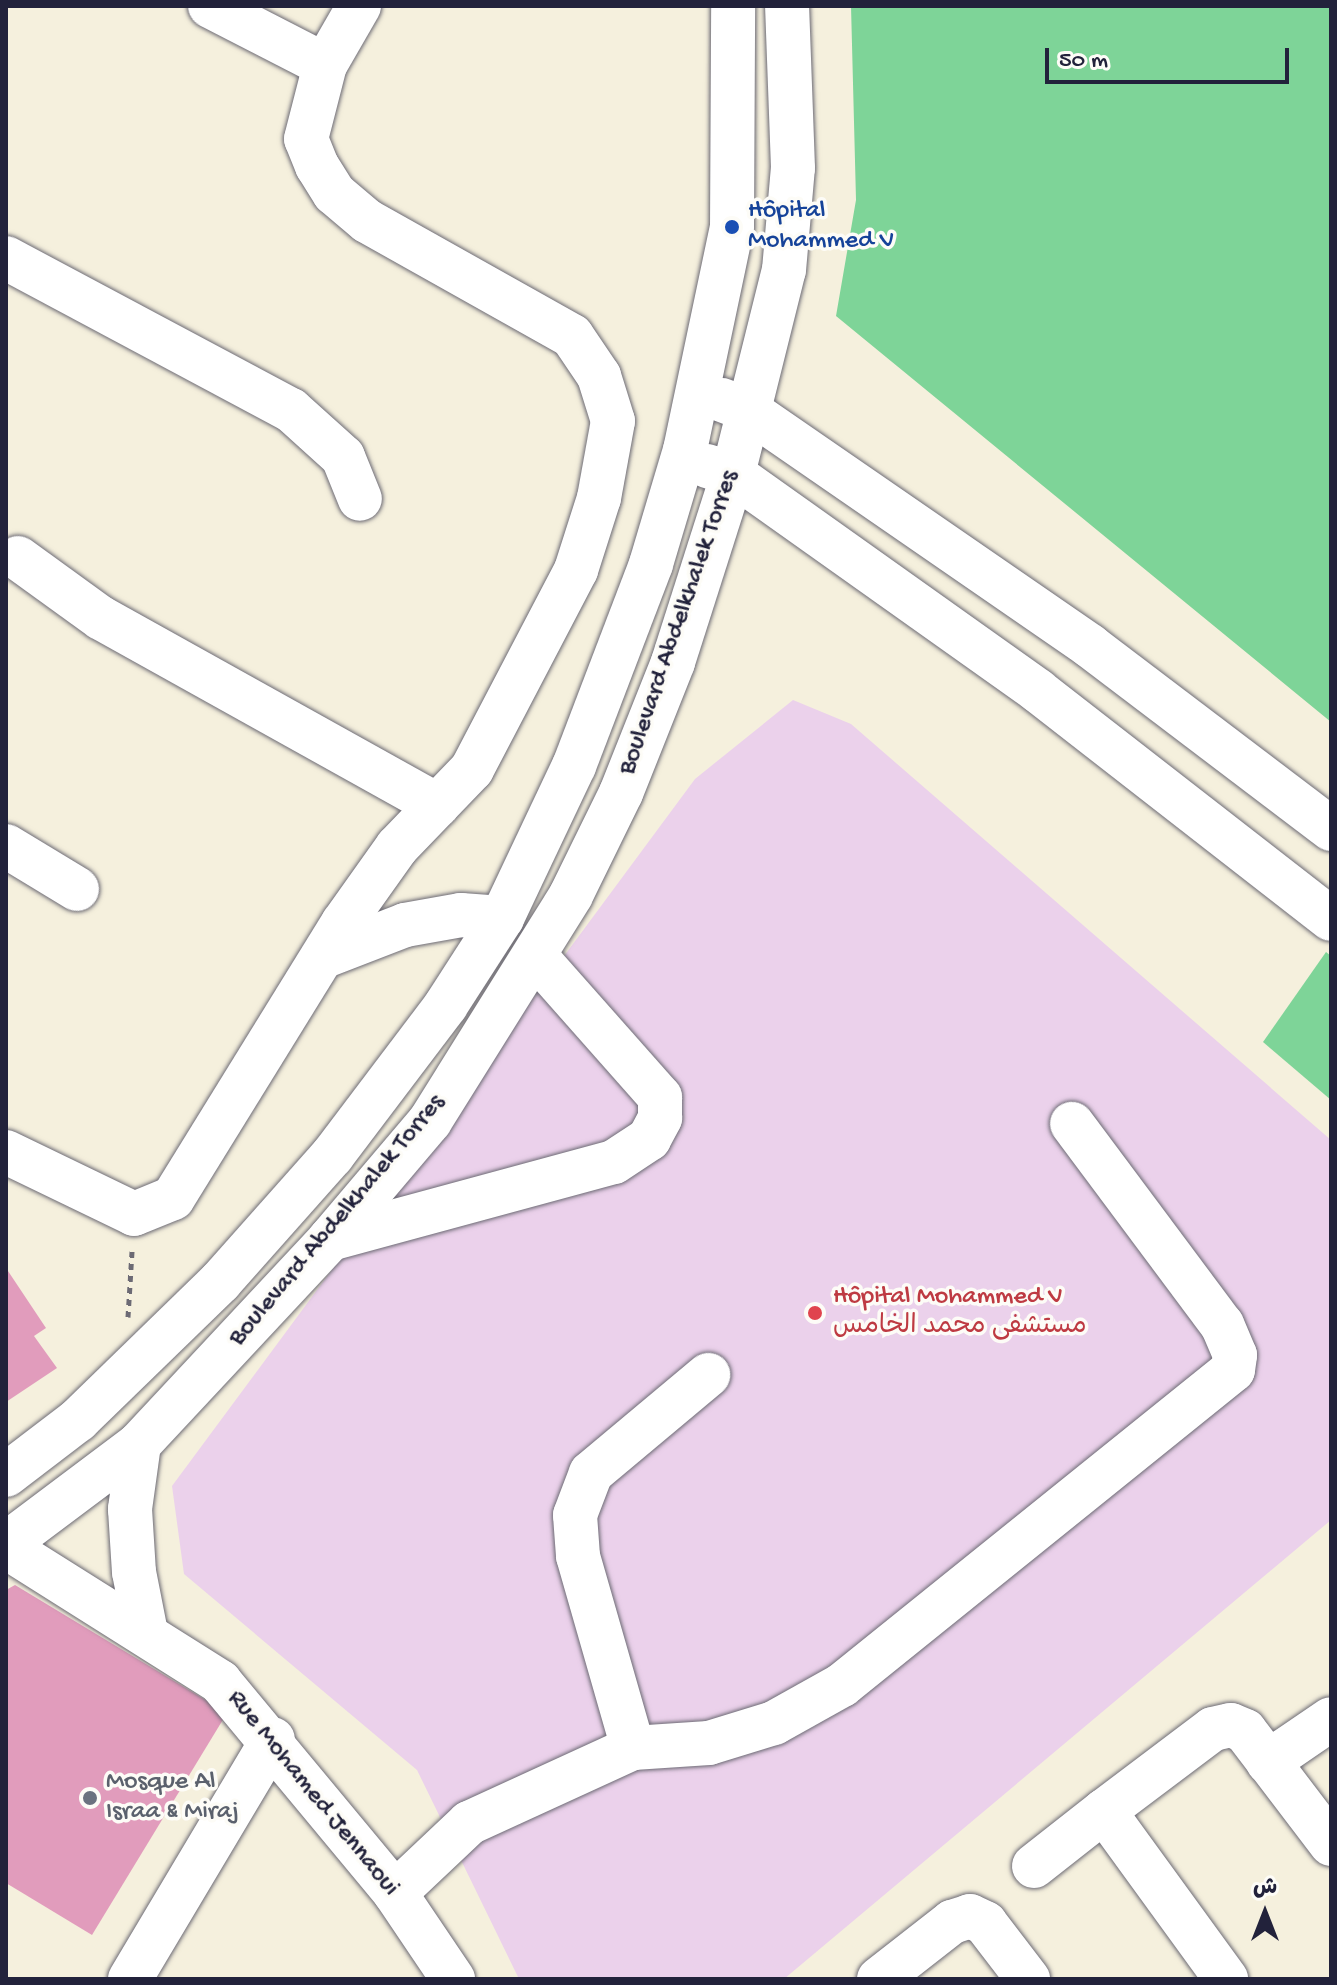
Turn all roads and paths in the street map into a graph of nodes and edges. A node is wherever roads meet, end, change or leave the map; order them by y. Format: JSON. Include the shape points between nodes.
{"nodes":[{"id":1,"x":210,"y":6,"type":"edge"},
{"id":2,"x":359,"y":6,"type":"edge"},
{"id":3,"x":733,"y":6,"type":"edge"},
{"id":4,"x":787,"y":6,"type":"edge"},
{"id":5,"x":325,"y":65,"type":"junction"},
{"id":6,"x":6,"y":258,"type":"edge"},
{"id":7,"x":698,"y":392,"type":"junction"},
{"id":8,"x":748,"y":410,"type":"junction"},
{"id":9,"x":681,"y":459,"type":"junction"},
{"id":10,"x":733,"y":474,"type":"junction"},
{"id":11,"x":360,"y":499,"type":"dead end"},
{"id":12,"x":18,"y":558,"type":"dead end"},
{"id":13,"x":437,"y":805,"type":"junction"},
{"id":14,"x":1331,"y":829,"type":"edge"},
{"id":15,"x":6,"y":846,"type":"edge"},
{"id":16,"x":77,"y":889,"type":"dead end"},
{"id":17,"x":502,"y":918,"type":"junction"},
{"id":18,"x":1331,"y":919,"type":"edge"},
{"id":19,"x":325,"y":956,"type":"junction"},
{"id":20,"x":536,"y":957,"type":"junction"},
{"id":21,"x":1072,"y":1124,"type":"dead end"},
{"id":22,"x":6,"y":1152,"type":"edge"},
{"id":23,"x":134,"y":1214,"type":"junction"},
{"id":24,"x":330,"y":1239,"type":"junction"},
{"id":25,"x":125,"y":1373,"type":"junction"},
{"id":26,"x":708,"y":1375,"type":"dead end"},
{"id":27,"x":139,"y":1444,"type":"junction"},
{"id":28,"x":6,"y":1475,"type":"edge"},
{"id":29,"x":6,"y":1545,"type":"edge"},
{"id":30,"x":146,"y":1633,"type":"junction"},
{"id":31,"x":1331,"y":1719,"type":"edge"},
{"id":32,"x":273,"y":1739,"type":"junction"},
{"id":33,"x":633,"y":1748,"type":"junction"},
{"id":34,"x":1268,"y":1762,"type":"junction"},
{"id":35,"x":1104,"y":1811,"type":"junction"},
{"id":36,"x":1331,"y":1844,"type":"edge"},
{"id":37,"x":1034,"y":1866,"type":"dead end"},
{"id":38,"x":395,"y":1893,"type":"junction"},
{"id":39,"x":130,"y":1979,"type":"edge"},
{"id":40,"x":453,"y":1979,"type":"edge"},
{"id":41,"x":879,"y":1979,"type":"edge"},
{"id":42,"x":1028,"y":1979,"type":"edge"},
{"id":43,"x":1226,"y":1979,"type":"edge"}],
"edges":[{"from":1,"to":5,"type":"street"},
{"from":2,"to":5,"type":"street"},
{"from":3,"to":7,"type":"street","name":"Boulevard Abdelkhalek Torres","via":[[732,227]]},
{"from":4,"to":8,"type":"street","name":"Boulevard Abdelkhalek Torres","via":[[791,232]]},
{"from":5,"to":13,"type":"street","via":[[306,139],[334,193],[367,221],[572,336],[599,376],[613,421],[599,498],[576,570],[472,769]]},
{"from":6,"to":11,"type":"street","via":[[291,410],[343,457]]},
{"from":7,"to":8,"type":"street"},
{"from":7,"to":9,"type":"street","name":"Boulevard Abdelkhalek Torres"},
{"from":8,"to":10,"type":"street","name":"Boulevard Abdelkhalek Torres"},
{"from":8,"to":14,"type":"street","via":[[1090,646]]},
{"from":9,"to":10,"type":"street"},
{"from":9,"to":17,"type":"street","name":"Boulevard Abdelkhalek Torres","via":[[651,564],[574,766]]},
{"from":10,"to":18,"type":"street","via":[[1038,691]]},
{"from":10,"to":20,"type":"street","name":"Boulevard Abdelkhalek Torres","via":[[673,662],[621,793]]},
{"from":12,"to":13,"type":"street","via":[[101,618]]},
{"from":13,"to":19,"type":"street","via":[[397,847]]},
{"from":15,"to":16,"type":"street"},
{"from":17,"to":19,"type":"street","via":[[436,918]]},
{"from":17,"to":25,"type":"street","name":"Boulevard Abdelkhalek Torres","via":[[446,1005],[332,1156],[220,1282]]},
{"from":19,"to":23,"type":"street","via":[[173,1198]]},
{"from":20,"to":24,"type":"street","name":"Boulevard Abdelkhalek Torres","via":[[430,1121]]},
{"from":20,"to":24,"type":"street","via":[[660,1097],[660,1118],[649,1139],[614,1162]]},
{"from":21,"to":33,"type":"street","via":[[1222,1325],[1235,1355],[1233,1370],[842,1685],[774,1723],[709,1743]]},
{"from":22,"to":23,"type":"street"},
{"from":23,"to":25,"type":"path"},
{"from":24,"to":27,"type":"street","name":"Boulevard Abdelkhalek Torres"},
{"from":25,"to":28,"type":"street","name":"Boulevard Abdelkhalek Torres","via":[[78,1420]]},
{"from":26,"to":33,"type":"street","via":[[591,1473],[575,1515],[578,1556]]},
{"from":27,"to":29,"type":"street","name":"Boulevard Abdelkhalek Torres"},
{"from":27,"to":30,"type":"street","via":[[130,1509],[134,1572]]},
{"from":29,"to":30,"type":"street","name":"Rue Mohamed Jennaoui"},
{"from":30,"to":32,"type":"street","name":"Rue Mohamed Jennaoui","via":[[220,1682]]},
{"from":31,"to":34,"type":"street"},
{"from":32,"to":38,"type":"street","name":"Rue Mohamed Jennaoui"},
{"from":32,"to":39,"type":"street"},
{"from":33,"to":38,"type":"street","via":[[469,1823]]},
{"from":34,"to":35,"type":"street","via":[[1245,1731],[1231,1725],[1213,1729]]},
{"from":34,"to":36,"type":"street"},
{"from":35,"to":37,"type":"street"},
{"from":35,"to":43,"type":"street"},
{"from":38,"to":40,"type":"street","name":"Rue Mohamed Jennaoui"},
{"from":41,"to":42,"type":"street","via":[[952,1922],[970,1916],[985,1923]]}]}
